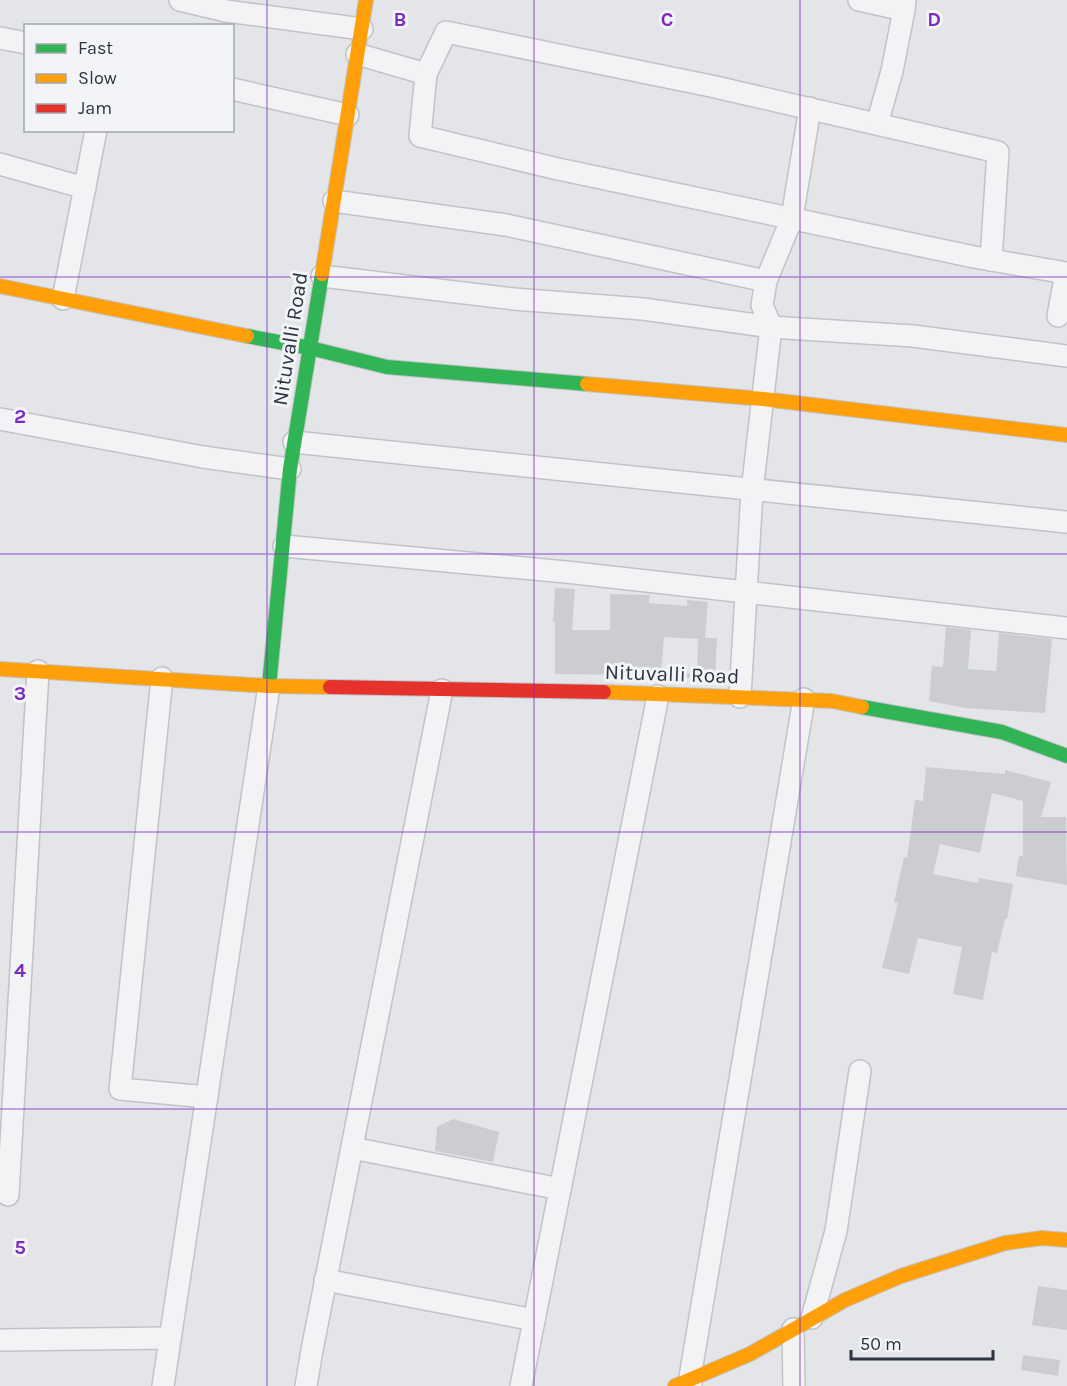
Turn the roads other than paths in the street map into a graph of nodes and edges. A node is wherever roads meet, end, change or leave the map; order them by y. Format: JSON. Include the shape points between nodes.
{"nodes":[{"id":1,"x":180,"y":0,"type":"edge"},
{"id":2,"x":366,"y":0,"type":"edge"},
{"id":3,"x":859,"y":0,"type":"edge"},
{"id":4,"x":905,"y":5,"type":"edge"},
{"id":5,"x":362,"y":29,"type":"junction"},
{"id":6,"x":0,"y":38,"type":"edge"},
{"id":7,"x":24,"y":43,"type":"edge"},
{"id":8,"x":357,"y":54,"type":"junction"},
{"id":9,"x":426,"y":74,"type":"junction"},
{"id":10,"x":234,"y":89,"type":"edge"},
{"id":11,"x":810,"y":108,"type":"junction"},
{"id":12,"x":348,"y":115,"type":"junction"},
{"id":13,"x":877,"y":124,"type":"junction"},
{"id":14,"x":96,"y":132,"type":"edge"},
{"id":15,"x":0,"y":164,"type":"edge"},
{"id":16,"x":85,"y":188,"type":"junction"},
{"id":17,"x":334,"y":201,"type":"junction"},
{"id":18,"x":792,"y":218,"type":"junction"},
{"id":19,"x":991,"y":260,"type":"junction"},
{"id":20,"x":322,"y":276,"type":"junction"},
{"id":21,"x":766,"y":281,"type":"junction"},
{"id":22,"x":0,"y":286,"type":"edge"},
{"id":23,"x":63,"y":299,"type":"junction"},
{"id":24,"x":1058,"y":316,"type":"dead end"},
{"id":25,"x":771,"y":327,"type":"junction"},
{"id":26,"x":310,"y":348,"type":"junction"},
{"id":27,"x":1067,"y":356,"type":"edge"},
{"id":28,"x":763,"y":399,"type":"junction"},
{"id":29,"x":0,"y":419,"type":"edge"},
{"id":30,"x":1067,"y":435,"type":"edge"},
{"id":31,"x":294,"y":442,"type":"junction"},
{"id":32,"x":290,"y":469,"type":"junction"},
{"id":33,"x":752,"y":490,"type":"junction"},
{"id":34,"x":1067,"y":522,"type":"edge"},
{"id":35,"x":284,"y":546,"type":"junction"},
{"id":36,"x":746,"y":592,"type":"junction"},
{"id":37,"x":1067,"y":628,"type":"edge"},
{"id":38,"x":0,"y":669,"type":"edge"},
{"id":39,"x":38,"y":671,"type":"junction"},
{"id":40,"x":162,"y":678,"type":"junction"},
{"id":41,"x":269,"y":686,"type":"junction"},
{"id":42,"x":442,"y":690,"type":"junction"},
{"id":43,"x":658,"y":696,"type":"junction"},
{"id":44,"x":740,"y":697,"type":"junction"},
{"id":45,"x":804,"y":699,"type":"junction"},
{"id":46,"x":1067,"y":756,"type":"edge"},
{"id":47,"x":860,"y":1071,"type":"dead end"},
{"id":48,"x":207,"y":1097,"type":"junction"},
{"id":49,"x":352,"y":1148,"type":"junction"},
{"id":50,"x":560,"y":1189,"type":"junction"},
{"id":51,"x":8,"y":1195,"type":"dead end"},
{"id":52,"x":1067,"y":1240,"type":"edge"},
{"id":53,"x":325,"y":1280,"type":"junction"},
{"id":54,"x":812,"y":1318,"type":"junction"},
{"id":55,"x":534,"y":1320,"type":"junction"},
{"id":56,"x":793,"y":1329,"type":"junction"},
{"id":57,"x":170,"y":1338,"type":"junction"},
{"id":58,"x":0,"y":1340,"type":"edge"},
{"id":59,"x":685,"y":1383,"type":"edge"},
{"id":60,"x":163,"y":1386,"type":"edge"},
{"id":61,"x":306,"y":1386,"type":"edge"},
{"id":62,"x":521,"y":1386,"type":"edge"},
{"id":63,"x":794,"y":1386,"type":"edge"}],
"edges":[{"from":1,"to":5,"type":"street","via":[[226,11]]},
{"from":2,"to":5,"type":"street","name":"Nituvalli Road"},
{"from":3,"to":4,"type":"street"},
{"from":4,"to":13,"type":"street"},
{"from":5,"to":8,"type":"street","name":"Nituvalli Road"},
{"from":6,"to":7,"type":"street"},
{"from":8,"to":9,"type":"street"},
{"from":8,"to":12,"type":"street","name":"Nituvalli Road"},
{"from":9,"to":11,"type":"street","via":[[446,32]]},
{"from":9,"to":18,"type":"street","via":[[420,136]]},
{"from":10,"to":12,"type":"street"},
{"from":11,"to":13,"type":"street"},
{"from":11,"to":18,"type":"street"},
{"from":12,"to":17,"type":"street","name":"Nituvalli Road"},
{"from":13,"to":19,"type":"street","via":[[998,152]]},
{"from":14,"to":16,"type":"street"},
{"from":15,"to":16,"type":"street"},
{"from":16,"to":23,"type":"street"},
{"from":17,"to":20,"type":"street","name":"Nituvalli Road"},
{"from":17,"to":21,"type":"street","via":[[506,225]]},
{"from":18,"to":19,"type":"street"},
{"from":18,"to":21,"type":"street"},
{"from":19,"to":24,"type":"street","via":[[1066,273]]},
{"from":20,"to":25,"type":"street","via":[[514,299],[643,309]]},
{"from":20,"to":26,"type":"street","name":"Nituvalli Road"},
{"from":21,"to":25,"type":"street","via":[[762,305]]},
{"from":22,"to":23,"type":"street"},
{"from":23,"to":26,"type":"street"},
{"from":25,"to":27,"type":"street","via":[[912,336]]},
{"from":25,"to":28,"type":"street"},
{"from":26,"to":28,"type":"street","via":[[387,367]]},
{"from":26,"to":31,"type":"street","name":"Nituvalli Road"},
{"from":28,"to":30,"type":"street"},
{"from":28,"to":33,"type":"street"},
{"from":29,"to":32,"type":"street"},
{"from":31,"to":32,"type":"street","name":"Nituvalli Road"},
{"from":31,"to":33,"type":"street"},
{"from":32,"to":35,"type":"street","name":"Nituvalli Road"},
{"from":33,"to":34,"type":"street"},
{"from":33,"to":36,"type":"street"},
{"from":35,"to":36,"type":"street"},
{"from":35,"to":41,"type":"street","name":"Nituvalli Road"},
{"from":36,"to":37,"type":"street"},
{"from":36,"to":44,"type":"street"},
{"from":38,"to":39,"type":"street","name":"Nituvalli Road"},
{"from":39,"to":40,"type":"street","name":"Nituvalli Road"},
{"from":39,"to":51,"type":"street"},
{"from":40,"to":41,"type":"street","name":"Nituvalli Road"},
{"from":40,"to":48,"type":"street","via":[[120,1089]]},
{"from":41,"to":42,"type":"street","name":"Nituvalli Road"},
{"from":41,"to":48,"type":"street"},
{"from":42,"to":43,"type":"street","name":"Nituvalli Road"},
{"from":42,"to":49,"type":"street"},
{"from":43,"to":44,"type":"street","name":"Nituvalli Road"},
{"from":43,"to":50,"type":"street"},
{"from":44,"to":45,"type":"street","name":"Nituvalli Road"},
{"from":45,"to":46,"type":"street","name":"Nituvalli Road","via":[[1002,732]]},
{"from":45,"to":59,"type":"street"},
{"from":47,"to":54,"type":"street","via":[[836,1231]]},
{"from":48,"to":57,"type":"street"},
{"from":49,"to":50,"type":"street"},
{"from":49,"to":53,"type":"street"},
{"from":50,"to":55,"type":"street"},
{"from":52,"to":54,"type":"street","via":[[1024,1239],[992,1246],[862,1292]]},
{"from":53,"to":55,"type":"street"},
{"from":53,"to":61,"type":"street"},
{"from":54,"to":56,"type":"street"},
{"from":55,"to":62,"type":"street"},
{"from":56,"to":59,"type":"street","via":[[734,1362]]},
{"from":56,"to":63,"type":"street"},
{"from":57,"to":58,"type":"street"},
{"from":57,"to":60,"type":"street"}]}
